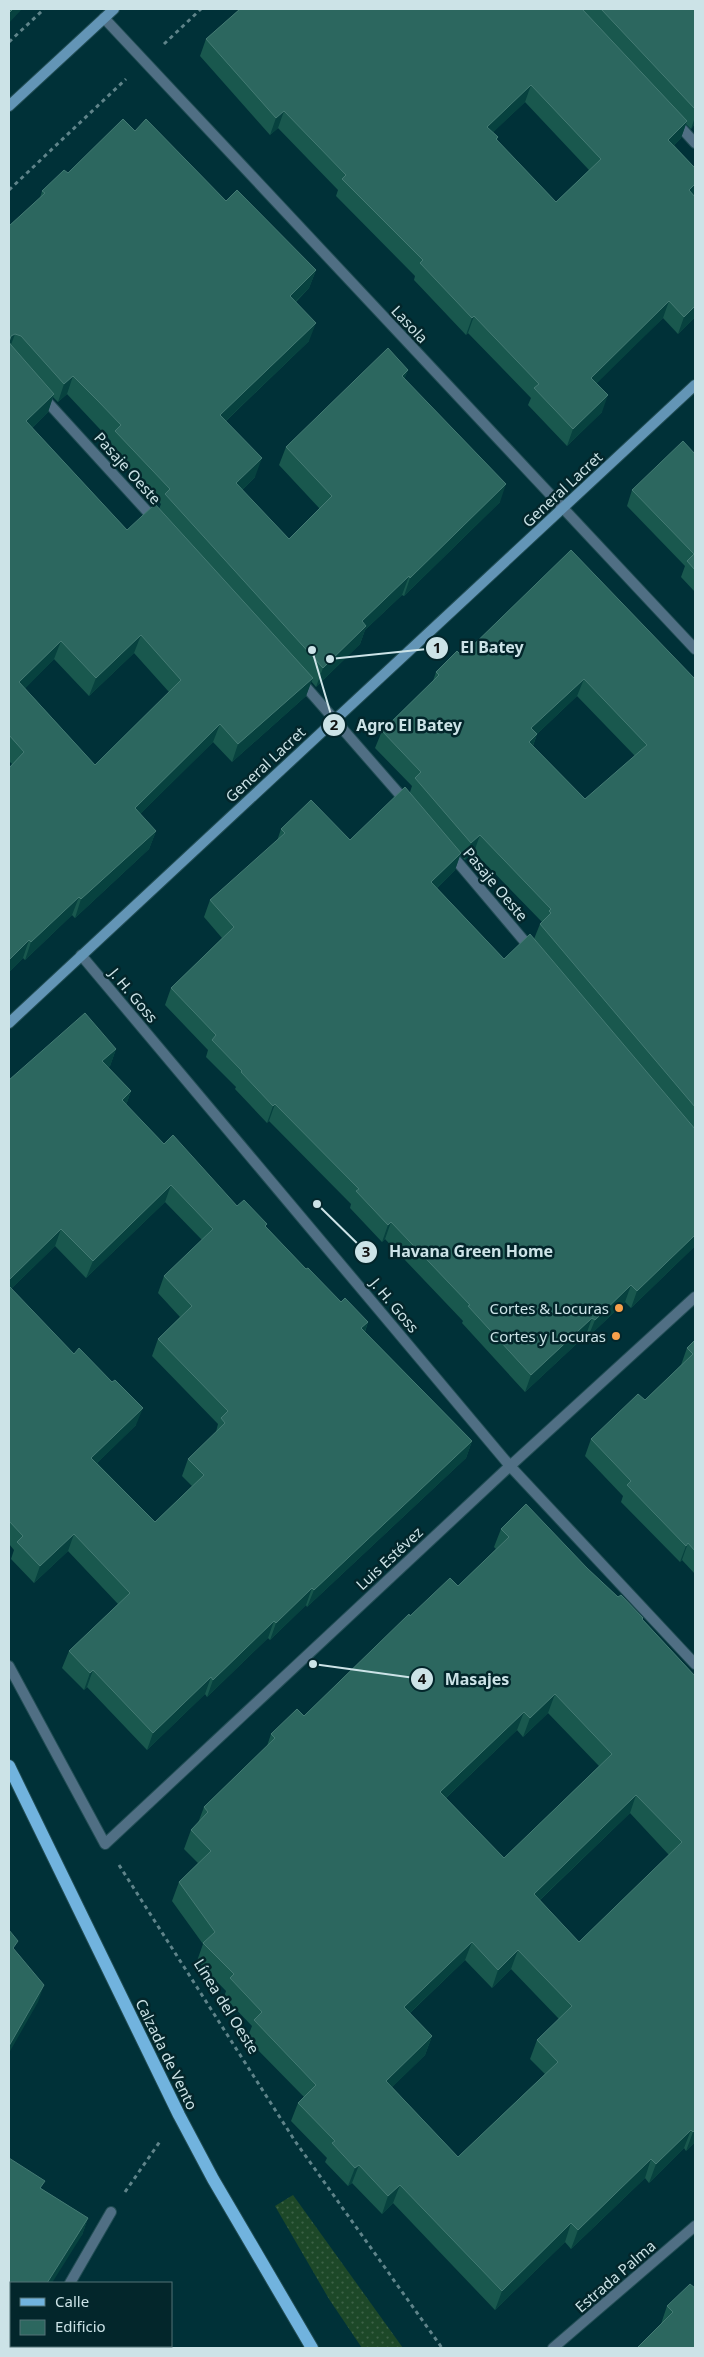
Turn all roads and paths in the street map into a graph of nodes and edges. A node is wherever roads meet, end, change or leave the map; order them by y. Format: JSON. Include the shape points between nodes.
{"nodes":[{"id":1,"x":44,"y":9,"type":"edge"},
{"id":2,"x":114,"y":9,"type":"edge"},
{"id":3,"x":200,"y":9,"type":"edge"},
{"id":4,"x":104,"y":18,"type":"junction"},
{"id":5,"x":9,"y":42,"type":"edge"},
{"id":6,"x":145,"y":62,"type":"junction"},
{"id":7,"x":9,"y":106,"type":"edge"},
{"id":8,"x":669,"y":114,"type":"edge"},
{"id":9,"x":695,"y":143,"type":"edge"},
{"id":10,"x":9,"y":190,"type":"edge"},
{"id":11,"x":695,"y":385,"type":"edge"},
{"id":12,"x":35,"y":388,"type":"edge"},
{"id":13,"x":562,"y":508,"type":"junction"},
{"id":14,"x":162,"y":528,"type":"edge"},
{"id":15,"x":695,"y":649,"type":"edge"},
{"id":16,"x":289,"y":668,"type":"edge"},
{"id":17,"x":336,"y":719,"type":"junction"},
{"id":18,"x":413,"y":810,"type":"edge"},
{"id":19,"x":445,"y":847,"type":"edge"},
{"id":20,"x":81,"y":956,"type":"junction"},
{"id":21,"x":541,"y":961,"type":"edge"},
{"id":22,"x":9,"y":1023,"type":"edge"},
{"id":23,"x":695,"y":1297,"type":"edge"},
{"id":24,"x":510,"y":1466,"type":"junction"},
{"id":25,"x":695,"y":1664,"type":"edge"},
{"id":26,"x":9,"y":1666,"type":"edge"},
{"id":27,"x":9,"y":1766,"type":"edge"},
{"id":28,"x":105,"y":1844,"type":"junction"},
{"id":29,"x":179,"y":2115,"type":"junction"},
{"id":30,"x":111,"y":2212,"type":"joint"},
{"id":31,"x":695,"y":2226,"type":"edge"},
{"id":32,"x":71,"y":2282,"type":"edge"},
{"id":33,"x":312,"y":2348,"type":"edge"},
{"id":34,"x":442,"y":2348,"type":"edge"},
{"id":35,"x":553,"y":2348,"type":"edge"}],
"edges":[{"from":1,"to":5,"type":"path"},
{"from":2,"to":4,"type":"main road"},
{"from":3,"to":6,"type":"path"},
{"from":4,"to":6,"type":"street","name":"Lasola"},
{"from":4,"to":7,"type":"main road"},
{"from":6,"to":10,"type":"path"},
{"from":6,"to":13,"type":"street","name":"Lasola"},
{"from":8,"to":9,"type":"street"},
{"from":11,"to":13,"type":"main road","name":"General Lacret"},
{"from":12,"to":14,"type":"street","name":"Pasaje Oeste"},
{"from":13,"to":15,"type":"street","name":"Lasola"},
{"from":13,"to":17,"type":"main road","name":"General Lacret"},
{"from":16,"to":17,"type":"street"},
{"from":17,"to":18,"type":"street"},
{"from":17,"to":20,"type":"main road","name":"General Lacret"},
{"from":19,"to":21,"type":"street","name":"Pasaje Oeste"},
{"from":20,"to":22,"type":"main road","name":"General Lacret"},
{"from":20,"to":24,"type":"street","name":"J. H. Goss"},
{"from":23,"to":24,"type":"street","name":"Luis Estévez"},
{"from":24,"to":25,"type":"street","name":"J. H. Goss"},
{"from":24,"to":28,"type":"street","name":"Luis Estévez"},
{"from":26,"to":28,"type":"street"},
{"from":27,"to":29,"type":"main road","name":"Calzada de Vento"},
{"from":28,"to":34,"type":"path","name":"Línea del Oeste","via":[[295,2142]]},
{"from":29,"to":30,"type":"path"},
{"from":29,"to":33,"type":"main road","name":"Calzada de Vento"},
{"from":30,"to":32,"type":"street"},
{"from":31,"to":35,"type":"street","name":"Estrada Palma"}]}
